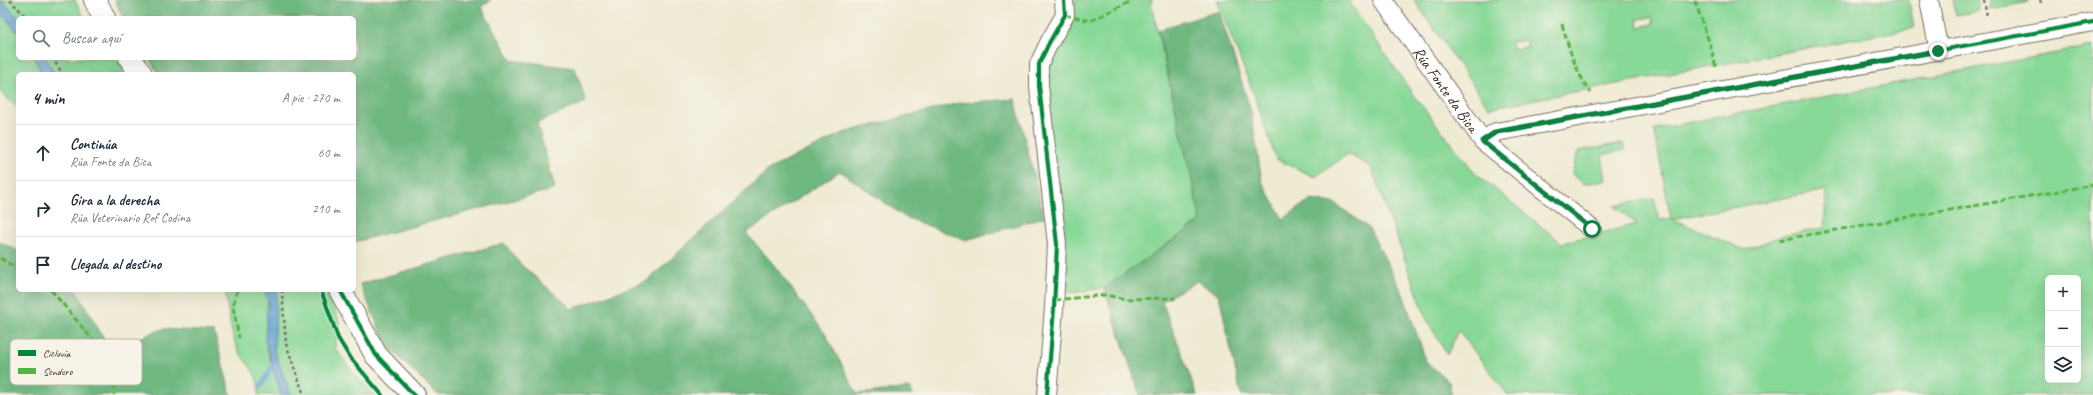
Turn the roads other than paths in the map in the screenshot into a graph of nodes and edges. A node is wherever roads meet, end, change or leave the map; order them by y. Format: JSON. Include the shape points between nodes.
{"nodes":[{"id":1,"x":95,"y":0,"type":"edge"},
{"id":2,"x":1064,"y":0,"type":"edge"},
{"id":3,"x":1383,"y":0,"type":"edge"},
{"id":4,"x":1929,"y":0,"type":"edge"},
{"id":5,"x":103,"y":16,"type":"edge"},
{"id":6,"x":2093,"y":22,"type":"edge"},
{"id":7,"x":1938,"y":51,"type":"junction"},
{"id":8,"x":131,"y":60,"type":"edge"},
{"id":9,"x":140,"y":72,"type":"edge"},
{"id":10,"x":1482,"y":141,"type":"junction"},
{"id":11,"x":1592,"y":229,"type":"dead end"},
{"id":12,"x":341,"y":292,"type":"edge"},
{"id":13,"x":414,"y":395,"type":"edge"},
{"id":14,"x":1047,"y":395,"type":"edge"}],
"edges":[{"from":1,"to":5,"type":"street"},
{"from":2,"to":14,"type":"street","via":[[1065,15],[1048,42],[1039,64],[1039,86],[1056,244]]},
{"from":3,"to":10,"type":"street","name":"Rúa Fonte da Bica"},
{"from":4,"to":7,"type":"street"},
{"from":6,"to":7,"type":"street"},
{"from":7,"to":10,"type":"street","via":[[1496,132]]},
{"from":8,"to":9,"type":"street"},
{"from":10,"to":11,"type":"street","name":"Rúa Fonte da Bica"},
{"from":12,"to":13,"type":"street","via":[[376,355]]}]}
